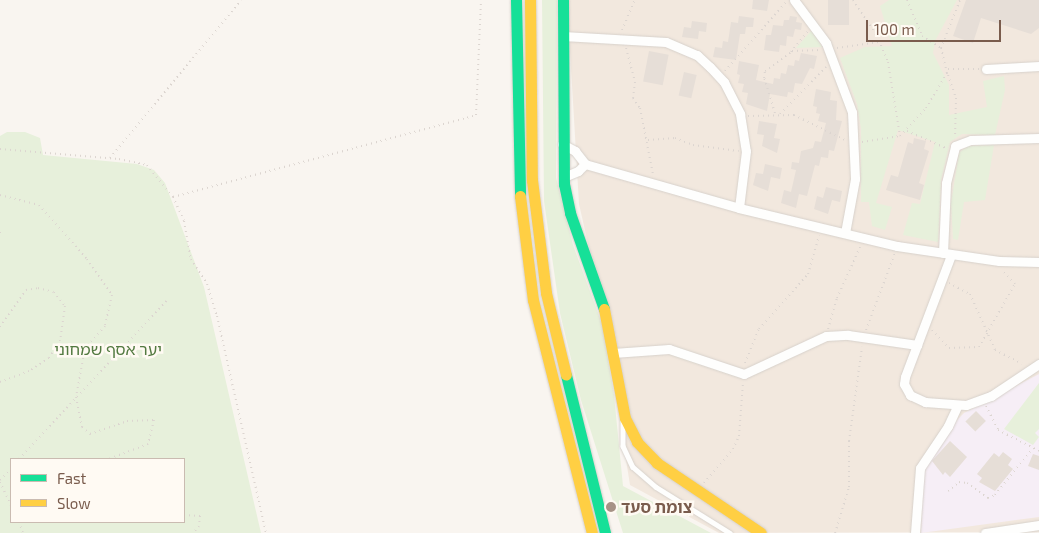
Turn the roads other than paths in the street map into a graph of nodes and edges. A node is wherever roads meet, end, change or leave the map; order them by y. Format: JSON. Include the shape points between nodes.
{"nodes":[{"id":1,"x":516,"y":0,"type":"edge"},
{"id":2,"x":530,"y":0,"type":"edge"},
{"id":3,"x":563,"y":0,"type":"edge"},
{"id":4,"x":794,"y":0,"type":"edge"},
{"id":5,"x":563,"y":36,"type":"junction"},
{"id":6,"x":1039,"y":66,"type":"edge"},
{"id":7,"x":986,"y":69,"type":"road end"},
{"id":8,"x":1039,"y":138,"type":"edge"},
{"id":9,"x":562,"y":144,"type":"junction"},
{"id":10,"x":585,"y":164,"type":"junction"},
{"id":11,"x":564,"y":177,"type":"junction"},
{"id":12,"x":739,"y":208,"type":"junction"},
{"id":13,"x":845,"y":233,"type":"junction"},
{"id":14,"x":947,"y":254,"type":"junction"},
{"id":15,"x":1039,"y":262,"type":"edge"},
{"id":16,"x":917,"y":345,"type":"junction"},
{"id":17,"x":613,"y":353,"type":"junction"},
{"id":18,"x":1036,"y":367,"type":"edge"},
{"id":19,"x":957,"y":407,"type":"junction"},
{"id":20,"x":624,"y":414,"type":"junction"},
{"id":21,"x":1039,"y":525,"type":"edge"},
{"id":22,"x":592,"y":533,"type":"edge"},
{"id":23,"x":606,"y":533,"type":"edge"},
{"id":24,"x":730,"y":533,"type":"edge"},
{"id":25,"x":761,"y":533,"type":"edge"},
{"id":26,"x":915,"y":533,"type":"edge"},
{"id":27,"x":986,"y":533,"type":"edge"}],
"edges":[{"from":1,"to":22,"type":"main road","via":[[519,189],[533,300]]},
{"from":2,"to":23,"type":"main road","via":[[532,180],[546,293]]},
{"from":3,"to":5,"type":"main road"},
{"from":4,"to":13,"type":"street","via":[[814,24],[828,49],[852,112],[855,178]]},
{"from":5,"to":9,"type":"main road"},
{"from":5,"to":12,"type":"street","via":[[620,37],[679,46],[697,55],[720,78],[734,98],[741,116],[746,151]]},
{"from":6,"to":7,"type":"street"},
{"from":8,"to":14,"type":"street","via":[[971,140],[953,148],[946,183]]},
{"from":9,"to":10,"type":"street","via":[[576,151]]},
{"from":9,"to":11,"type":"main road"},
{"from":10,"to":11,"type":"street"},
{"from":10,"to":12,"type":"street"},
{"from":11,"to":17,"type":"main road","via":[[570,213],[602,300]]},
{"from":12,"to":13,"type":"street"},
{"from":13,"to":14,"type":"street"},
{"from":14,"to":15,"type":"street"},
{"from":14,"to":16,"type":"street"},
{"from":16,"to":17,"type":"street","via":[[864,337],[826,336],[744,374],[669,349]]},
{"from":16,"to":19,"type":"street","via":[[905,377],[906,389],[916,399]]},
{"from":17,"to":20,"type":"main road"},
{"from":18,"to":19,"type":"street","via":[[984,399]]},
{"from":19,"to":26,"type":"street","via":[[920,468]]},
{"from":20,"to":24,"type":"lane","via":[[623,446],[633,467],[656,487]]},
{"from":20,"to":25,"type":"main road","via":[[637,442],[657,464]]},
{"from":21,"to":27,"type":"street"}]}
